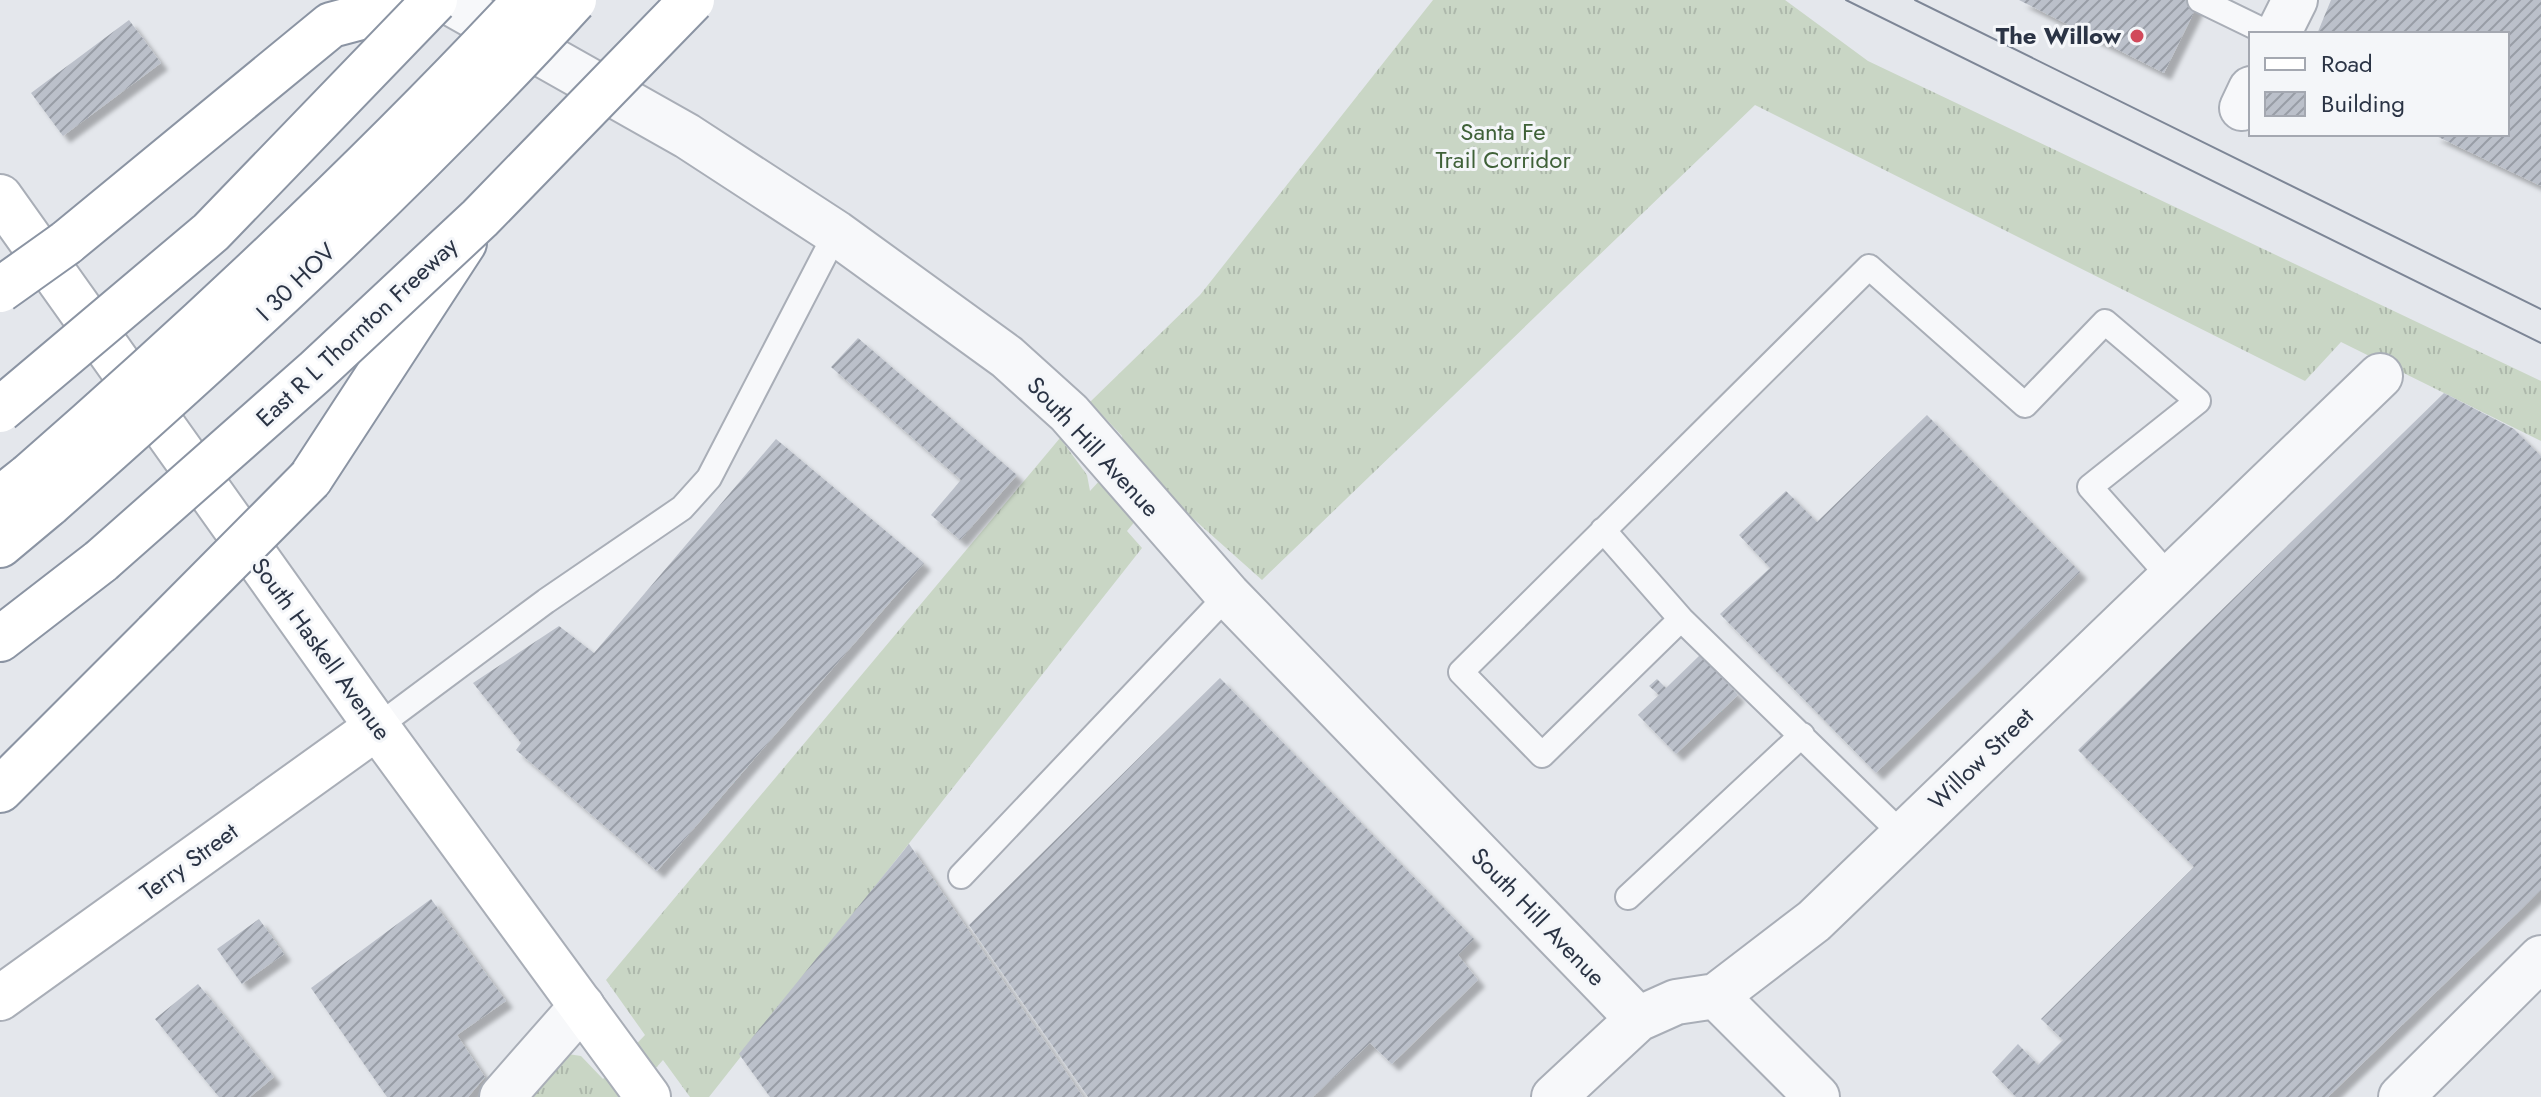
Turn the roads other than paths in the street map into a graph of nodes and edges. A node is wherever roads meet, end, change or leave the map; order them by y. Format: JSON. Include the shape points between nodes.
{"nodes":[{"id":1,"x":425,"y":0,"type":"edge"},
{"id":2,"x":435,"y":0,"type":"edge"},
{"id":3,"x":446,"y":0,"type":"edge"},
{"id":4,"x":526,"y":0,"type":"edge"},
{"id":5,"x":574,"y":0,"type":"edge"},
{"id":6,"x":692,"y":0,"type":"edge"},
{"id":7,"x":2200,"y":0,"type":"edge"},
{"id":8,"x":2295,"y":0,"type":"edge"},
{"id":9,"x":2266,"y":32,"type":"edge"},
{"id":10,"x":2279,"y":32,"type":"edge"},
{"id":11,"x":0,"y":197,"type":"edge"},
{"id":12,"x":480,"y":218,"type":"junction"},
{"id":13,"x":836,"y":233,"type":"junction"},
{"id":14,"x":0,"y":290,"type":"edge"},
{"id":15,"x":2380,"y":376,"type":"dead end"},
{"id":16,"x":0,"y":410,"type":"edge"},
{"id":17,"x":26,"y":493,"type":"edge"},
{"id":18,"x":1603,"y":530,"type":"junction"},
{"id":19,"x":0,"y":545,"type":"edge"},
{"id":20,"x":2170,"y":577,"type":"junction"},
{"id":21,"x":1228,"y":595,"type":"junction"},
{"id":22,"x":1681,"y":619,"type":"junction"},
{"id":23,"x":0,"y":639,"type":"edge"},
{"id":24,"x":377,"y":727,"type":"junction"},
{"id":25,"x":1802,"y":735,"type":"junction"},
{"id":26,"x":0,"y":790,"type":"edge"},
{"id":27,"x":1903,"y":835,"type":"junction"},
{"id":28,"x":961,"y":876,"type":"dead end"},
{"id":29,"x":1628,"y":897,"type":"dead end"},
{"id":30,"x":2541,"y":958,"type":"edge"},
{"id":31,"x":1716,"y":996,"type":"junction"},
{"id":32,"x":0,"y":998,"type":"edge"},
{"id":33,"x":582,"y":1006,"type":"junction"},
{"id":34,"x":1638,"y":1019,"type":"junction"},
{"id":35,"x":502,"y":1097,"type":"edge"},
{"id":36,"x":648,"y":1097,"type":"edge"},
{"id":37,"x":1554,"y":1097,"type":"edge"},
{"id":38,"x":1817,"y":1097,"type":"edge"},
{"id":39,"x":2401,"y":1097,"type":"edge"}],
"edges":[{"from":1,"to":14,"type":"main road","bridge":true,"via":[[331,25],[66,243]]},
{"from":2,"to":16,"type":"main road","bridge":true,"via":[[211,232]]},
{"from":3,"to":13,"type":"street","name":"South Hill Avenue","via":[[687,136]]},
{"from":4,"to":17,"type":"main road","name":"I 30 HOV","bridge":true,"via":[[425,109]]},
{"from":5,"to":17,"type":"main road","name":"I 30 HOV","bridge":true,"via":[[264,313]]},
{"from":6,"to":12,"type":"main road","name":"East R L Thornton Freeway","bridge":true},
{"from":7,"to":9,"type":"lane"},
{"from":8,"to":10,"type":"street"},
{"from":11,"to":24,"type":"main road","name":"South Haskell Avenue"},
{"from":12,"to":23,"type":"main road","name":"East R L Thornton Freeway","bridge":true,"via":[[101,561]]},
{"from":12,"to":26,"type":"main road","bridge":true,"via":[[310,479]]},
{"from":13,"to":21,"type":"street","name":"South Hill Avenue","via":[[1007,357],[1069,413]]},
{"from":13,"to":24,"type":"lane","via":[[709,478],[682,508]]},
{"from":15,"to":20,"type":"street","name":"Willow Street"},
{"from":17,"to":19,"type":"main road","name":"I 30 HOV"},
{"from":18,"to":20,"type":"lane","via":[[1869,267],[2025,405],[2105,322],[2198,401],[2090,487]]},
{"from":18,"to":22,"type":"lane"},
{"from":18,"to":22,"type":"lane","via":[[1461,672],[1542,755]]},
{"from":20,"to":27,"type":"street","name":"Willow Street"},
{"from":21,"to":28,"type":"lane"},
{"from":21,"to":34,"type":"street","name":"South Hill Avenue"},
{"from":22,"to":25,"type":"lane"},
{"from":24,"to":32,"type":"main road","name":"Terry Street"},
{"from":24,"to":33,"type":"main road","name":"South Haskell Avenue"},
{"from":25,"to":27,"type":"lane"},
{"from":25,"to":29,"type":"lane"},
{"from":27,"to":31,"type":"street","name":"Willow Street","via":[[1814,921]]},
{"from":30,"to":39,"type":"street"},
{"from":31,"to":34,"type":"street","name":"Willow Street","via":[[1676,1002]]},
{"from":31,"to":38,"type":"street"},
{"from":33,"to":35,"type":"street"},
{"from":33,"to":36,"type":"main road","name":"South Haskell Avenue"},
{"from":34,"to":37,"type":"street","name":"Willow Street"}]}
